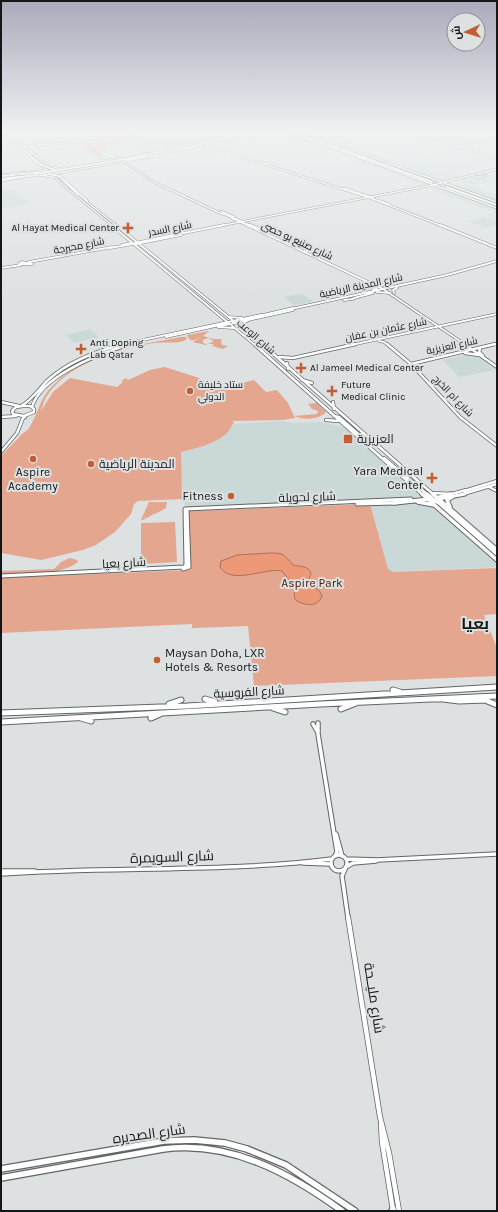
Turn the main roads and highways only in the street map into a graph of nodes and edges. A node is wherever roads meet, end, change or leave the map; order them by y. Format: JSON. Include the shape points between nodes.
{"nodes":[{"id":1,"x":67,"y":188,"type":"edge"},
{"id":2,"x":69,"y":188,"type":"edge"},
{"id":3,"x":72,"y":188,"type":"edge"},
{"id":4,"x":72,"y":188,"type":"edge"},
{"id":5,"x":414,"y":188,"type":"joint"},
{"id":6,"x":429,"y":188,"type":"edge"},
{"id":7,"x":429,"y":188,"type":"edge"},
{"id":8,"x":438,"y":188,"type":"edge"},
{"id":9,"x":443,"y":188,"type":"edge"},
{"id":10,"x":449,"y":188,"type":"tunnel mouth"},
{"id":11,"x":450,"y":188,"type":"tunnel mouth"},
{"id":12,"x":458,"y":188,"type":"edge"},
{"id":13,"x":342,"y":189,"type":"road end"},
{"id":14,"x":400,"y":191,"type":"junction"},
{"id":15,"x":411,"y":191,"type":"junction"},
{"id":16,"x":78,"y":194,"type":"junction"},
{"id":17,"x":360,"y":194,"type":"road end"},
{"id":18,"x":389,"y":194,"type":"junction"},
{"id":19,"x":393,"y":195,"type":"dead end"},
{"id":20,"x":379,"y":196,"type":"junction"},
{"id":21,"x":370,"y":198,"type":"junction"},
{"id":22,"x":78,"y":199,"type":"dead end"},
{"id":23,"x":360,"y":199,"type":"junction"},
{"id":24,"x":82,"y":200,"type":"junction"},
{"id":25,"x":87,"y":202,"type":"junction"},
{"id":26,"x":352,"y":202,"type":"junction"},
{"id":27,"x":497,"y":204,"type":"edge"},
{"id":28,"x":330,"y":206,"type":"junction"},
{"id":29,"x":327,"y":208,"type":"dead end"},
{"id":30,"x":298,"y":212,"type":"junction"},
{"id":31,"x":303,"y":212,"type":"dead end"},
{"id":32,"x":221,"y":213,"type":"road end"},
{"id":33,"x":105,"y":215,"type":"junction"},
{"id":34,"x":268,"y":217,"type":"junction"},
{"id":35,"x":253,"y":220,"type":"junction"},
{"id":36,"x":257,"y":220,"type":"junction"},
{"id":37,"x":108,"y":222,"type":"junction"},
{"id":38,"x":243,"y":222,"type":"junction"},
{"id":39,"x":114,"y":223,"type":"junction"},
{"id":40,"x":232,"y":224,"type":"junction"},
{"id":41,"x":248,"y":226,"type":"road end"},
{"id":42,"x":253,"y":226,"type":"road end"},
{"id":43,"x":206,"y":227,"type":"dead end"},
{"id":44,"x":216,"y":228,"type":"junction"},
{"id":45,"x":260,"y":229,"type":"road end"},
{"id":46,"x":181,"y":234,"type":"junction"},
{"id":47,"x":186,"y":235,"type":"dead end"},
{"id":48,"x":163,"y":236,"type":"dead end"},
{"id":49,"x":126,"y":238,"type":"junction"},
{"id":50,"x":159,"y":238,"type":"junction"},
{"id":51,"x":132,"y":239,"type":"junction"},
{"id":52,"x":147,"y":240,"type":"junction"},
{"id":53,"x":150,"y":241,"type":"junction"},
{"id":54,"x":135,"y":243,"type":"junction"},
{"id":55,"x":110,"y":248,"type":"road end"},
{"id":56,"x":137,"y":248,"type":"junction"},
{"id":57,"x":144,"y":248,"type":"junction"},
{"id":58,"x":497,"y":262,"type":"edge"},
{"id":59,"x":162,"y":263,"type":"junction"},
{"id":60,"x":460,"y":270,"type":"dead end"},
{"id":61,"x":467,"y":270,"type":"junction"},
{"id":62,"x":164,"y":274,"type":"dead end"},
{"id":63,"x":170,"y":275,"type":"junction"},
{"id":64,"x":418,"y":282,"type":"junction"},
{"id":65,"x":374,"y":284,"type":"road end"},
{"id":66,"x":378,"y":284,"type":"road end"},
{"id":67,"x":396,"y":287,"type":"junction"},
{"id":68,"x":386,"y":289,"type":"junction"},
{"id":69,"x":371,"y":291,"type":"junction"},
{"id":70,"x":377,"y":292,"type":"junction"},
{"id":71,"x":365,"y":295,"type":"junction"},
{"id":72,"x":196,"y":297,"type":"junction"},
{"id":73,"x":358,"y":298,"type":"dead end"},
{"id":74,"x":349,"y":299,"type":"junction"},
{"id":75,"x":353,"y":299,"type":"dead end"},
{"id":76,"x":344,"y":300,"type":"junction"},
{"id":77,"x":199,"y":302,"type":"dead end"},
{"id":78,"x":208,"y":307,"type":"junction"},
{"id":79,"x":293,"y":308,"type":"junction"},
{"id":80,"x":219,"y":316,"type":"junction"},
{"id":81,"x":226,"y":316,"type":"junction"},
{"id":82,"x":246,"y":318,"type":"junction"},
{"id":83,"x":250,"y":320,"type":"junction"},
{"id":84,"x":231,"y":322,"type":"junction"},
{"id":85,"x":216,"y":325,"type":"junction"},
{"id":86,"x":191,"y":328,"type":"dead end"},
{"id":87,"x":197,"y":328,"type":"junction"},
{"id":88,"x":242,"y":328,"type":"junction"},
{"id":89,"x":236,"y":329,"type":"junction"},
{"id":90,"x":166,"y":337,"type":"junction"},
{"id":91,"x":122,"y":344,"type":"junction"},
{"id":92,"x":129,"y":344,"type":"junction"},
{"id":93,"x":114,"y":345,"type":"dead end"},
{"id":94,"x":497,"y":345,"type":"edge"},
{"id":95,"x":251,"y":346,"type":"dead end"},
{"id":96,"x":256,"y":347,"type":"junction"},
{"id":97,"x":480,"y":349,"type":"junction"},
{"id":98,"x":267,"y":350,"type":"junction"},
{"id":99,"x":467,"y":350,"type":"junction"},
{"id":100,"x":474,"y":351,"type":"junction"},
{"id":101,"x":481,"y":355,"type":"junction"},
{"id":102,"x":268,"y":360,"type":"dead end"},
{"id":103,"x":273,"y":362,"type":"junction"},
{"id":104,"x":287,"y":363,"type":"road end"},
{"id":105,"x":288,"y":369,"type":"junction"},
{"id":106,"x":301,"y":380,"type":"junction"},
{"id":107,"x":296,"y":382,"type":"junction"},
{"id":108,"x":312,"y":383,"type":"dead end"},
{"id":109,"x":333,"y":402,"type":"dead end"},
{"id":110,"x":20,"y":406,"type":"junction"},
{"id":111,"x":32,"y":407,"type":"junction"},
{"id":112,"x":12,"y":410,"type":"junction"},
{"id":113,"x":328,"y":410,"type":"junction"},
{"id":114,"x":336,"y":414,"type":"junction"},
{"id":115,"x":1,"y":416,"type":"edge"},
{"id":116,"x":17,"y":416,"type":"junction"},
{"id":117,"x":26,"y":416,"type":"junction"},
{"id":118,"x":350,"y":418,"type":"dead end"},
{"id":119,"x":342,"y":423,"type":"junction"},
{"id":120,"x":351,"y":424,"type":"junction"},
{"id":121,"x":8,"y":442,"type":"junction"},
{"id":122,"x":377,"y":446,"type":"junction"},
{"id":123,"x":1,"y":449,"type":"edge"},
{"id":124,"x":1,"y":452,"type":"edge"},
{"id":125,"x":380,"y":456,"type":"junction"},
{"id":126,"x":390,"y":457,"type":"junction"},
{"id":127,"x":396,"y":457,"type":"dead end"},
{"id":128,"x":403,"y":474,"type":"junction"},
{"id":129,"x":416,"y":489,"type":"junction"},
{"id":130,"x":466,"y":490,"type":"road end"},
{"id":131,"x":429,"y":491,"type":"junction"},
{"id":132,"x":433,"y":499,"type":"junction"},
{"id":133,"x":394,"y":503,"type":"road end"},
{"id":134,"x":435,"y":505,"type":"junction"},
{"id":135,"x":450,"y":508,"type":"junction"},
{"id":136,"x":439,"y":509,"type":"junction"},
{"id":137,"x":462,"y":533,"type":"dead end"},
{"id":138,"x":469,"y":535,"type":"junction"},
{"id":139,"x":484,"y":542,"type":"junction"},
{"id":140,"x":497,"y":550,"type":"edge"},
{"id":141,"x":497,"y":554,"type":"edge"},
{"id":142,"x":497,"y":560,"type":"edge"},
{"id":143,"x":497,"y":687,"type":"edge"},
{"id":144,"x":392,"y":690,"type":"dead end"},
{"id":145,"x":367,"y":691,"type":"dead end"},
{"id":146,"x":409,"y":693,"type":"junction"},
{"id":147,"x":360,"y":696,"type":"junction"},
{"id":148,"x":496,"y":696,"type":"edge"},
{"id":149,"x":439,"y":698,"type":"junction"},
{"id":150,"x":205,"y":699,"type":"dead end"},
{"id":151,"x":182,"y":700,"type":"dead end"},
{"id":152,"x":259,"y":701,"type":"junction"},
{"id":153,"x":359,"y":702,"type":"junction"},
{"id":154,"x":496,"y":705,"type":"edge"},
{"id":155,"x":267,"y":707,"type":"junction"},
{"id":156,"x":128,"y":708,"type":"junction"},
{"id":157,"x":341,"y":708,"type":"dead end"},
{"id":158,"x":285,"y":712,"type":"dead end"},
{"id":159,"x":163,"y":713,"type":"junction"},
{"id":160,"x":1,"y":715,"type":"edge"},
{"id":161,"x":76,"y":717,"type":"junction"},
{"id":162,"x":151,"y":718,"type":"dead end"},
{"id":163,"x":91,"y":721,"type":"dead end"},
{"id":164,"x":1,"y":722,"type":"edge"},
{"id":165,"x":1,"y":1169,"type":"edge"},
{"id":166,"x":3,"y":1179,"type":"edge"},
{"id":167,"x":342,"y":1211,"type":"edge"},
{"id":168,"x":354,"y":1211,"type":"edge"}],
"edges":[{"from":1,"to":24,"type":"main road","name":"شارع الوعب"},
{"from":2,"to":16,"type":"main road"},
{"from":3,"to":16,"type":"main road","name":"شارع الوعب"},
{"from":4,"to":25,"type":"highway"},
{"from":5,"to":14,"type":"main road","name":"شارع السدر"},
{"from":5,"to":14,"type":"main road"},
{"from":6,"to":15,"type":"main road"},
{"from":7,"to":15,"type":"main road","name":"شارع السدر"},
{"from":8,"to":9,"type":"main road"},
{"from":10,"to":27,"type":"main road"},
{"from":11,"to":27,"type":"highway"},
{"from":12,"to":27,"type":"main road"},
{"from":13,"to":21,"type":"main road"},
{"from":14,"to":18,"type":"main road","name":"شارع السدر"},
{"from":15,"to":18,"type":"main road","name":"شارع السدر"},
{"from":16,"to":25,"type":"main road","name":"شارع الوعب"},
{"from":17,"to":23,"type":"main road","via":[[363,197]]},
{"from":18,"to":19,"type":"main road"},
{"from":18,"to":20,"type":"main road","name":"شارع السدر"},
{"from":18,"to":21,"type":"main road"},
{"from":20,"to":21,"type":"main road","name":"شارع السدر"},
{"from":20,"to":21,"type":"main road"},
{"from":20,"to":21,"type":"main road","via":[[378,199],[388,204]]},
{"from":21,"to":23,"type":"main road","name":"شارع السدر"},
{"from":21,"to":26,"type":"main road"},
{"from":21,"to":26,"type":"main road"},
{"from":22,"to":24,"type":"main road"},
{"from":23,"to":34,"type":"main road","name":"شارع السدر"},
{"from":24,"to":37,"type":"main road","name":"شارع الوعب"},
{"from":25,"to":33,"type":"main road","name":"شارع الوعب"},
{"from":26,"to":28,"type":"main road","name":"شارع السدر"},
{"from":28,"to":29,"type":"main road"},
{"from":28,"to":30,"type":"main road","name":"شارع السدر"},
{"from":30,"to":31,"type":"main road"},
{"from":30,"to":36,"type":"main road","name":"شارع السدر"},
{"from":32,"to":38,"type":"main road"},
{"from":33,"to":39,"type":"main road","name":"شارع الوعب"},
{"from":33,"to":39,"type":"main road"},
{"from":34,"to":35,"type":"main road","name":"شارع السدر"},
{"from":34,"to":38,"type":"main road"},
{"from":35,"to":38,"type":"main road","name":"شارع السدر"},
{"from":35,"to":40,"type":"main road","via":[[235,218]]},
{"from":36,"to":38,"type":"main road","name":"شارع السدر"},
{"from":36,"to":42,"type":"main road","via":[[251,223]]},
{"from":37,"to":49,"type":"main road","name":"شارع الوعب"},
{"from":37,"to":54,"type":"main road"},
{"from":38,"to":40,"type":"main road","name":"شارع السدر"},
{"from":38,"to":44,"type":"main road"},
{"from":38,"to":45,"type":"main road"},
{"from":39,"to":51,"type":"main road","name":"شارع الوعب"},
{"from":40,"to":41,"type":"main road"},
{"from":40,"to":44,"type":"main road","name":"شارع السدر"},
{"from":43,"to":44,"type":"main road"},
{"from":44,"to":46,"type":"main road","name":"شارع السدر"},
{"from":46,"to":47,"type":"main road"},
{"from":46,"to":50,"type":"main road","name":"شارع السدر"},
{"from":46,"to":53,"type":"main road","name":"شارع السدر"},
{"from":46,"to":54,"type":"main road"},
{"from":48,"to":50,"type":"main road"},
{"from":49,"to":54,"type":"main road","name":"شارع الوعب"},
{"from":49,"to":56,"type":"main road","via":[[127,242],[124,245]]},
{"from":50,"to":52,"type":"main road","name":"شارع السدر"},
{"from":51,"to":52,"type":"main road"},
{"from":51,"to":54,"type":"main road","name":"شارع الوعب"},
{"from":52,"to":54,"type":"main road","name":"شارع السدر"},
{"from":53,"to":54,"type":"main road","name":"شارع السدر"},
{"from":53,"to":57,"type":"main road","via":[[144,244]]},
{"from":54,"to":55,"type":"main road"},
{"from":54,"to":56,"type":"main road","name":"شارع الوعب"},
{"from":54,"to":57,"type":"main road","name":"شارع الوعب"},
{"from":54,"to":59,"type":"main road"},
{"from":56,"to":63,"type":"main road","name":"شارع الوعب"},
{"from":57,"to":59,"type":"main road","name":"شارع الوعب"},
{"from":58,"to":61,"type":"main road","name":"شارع المدينة الرياضية"},
{"from":58,"to":67,"type":"main road","name":"شارع المدينة الرياضية","via":[[445,278]]},
{"from":59,"to":81,"type":"main road","name":"شارع الوعب"},
{"from":60,"to":61,"type":"main road"},
{"from":61,"to":64,"type":"main road","name":"شارع المدينة الرياضية"},
{"from":62,"to":63,"type":"main road"},
{"from":63,"to":72,"type":"main road","name":"شارع الوعب"},
{"from":64,"to":67,"type":"main road","name":"شارع المدينة الرياضية"},
{"from":64,"to":68,"type":"main road"},
{"from":65,"to":69,"type":"main road","via":[[377,288]]},
{"from":66,"to":67,"type":"main road"},
{"from":67,"to":68,"type":"main road","name":"شارع المدينة الرياضية"},
{"from":67,"to":70,"type":"main road","via":[[392,293]]},
{"from":68,"to":69,"type":"main road","name":"شارع المدينة الرياضية"},
{"from":68,"to":70,"type":"main road","name":"شارع المدينة الرياضية"},
{"from":68,"to":74,"type":"main road"},
{"from":69,"to":79,"type":"main road","name":"شارع المدينة الرياضية"},
{"from":70,"to":71,"type":"main road","name":"شارع المدينة الرياضية"},
{"from":71,"to":73,"type":"main road"},
{"from":71,"to":74,"type":"main road","name":"شارع المدينة الرياضية"},
{"from":72,"to":78,"type":"main road","name":"شارع الوعب"},
{"from":72,"to":84,"type":"main road"},
{"from":74,"to":76,"type":"main road","name":"شارع المدينة الرياضية"},
{"from":75,"to":76,"type":"main road"},
{"from":76,"to":83,"type":"main road","name":"شارع المدينة الرياضية"},
{"from":77,"to":78,"type":"main road","via":[[202,306]]},
{"from":78,"to":80,"type":"main road","name":"شارع الوعب"},
{"from":79,"to":82,"type":"main road","name":"شارع المدينة الرياضية"},
{"from":79,"to":84,"type":"main road"},
{"from":80,"to":84,"type":"main road","name":"شارع الوعب"},
{"from":80,"to":85,"type":"main road","via":[[220,321]]},
{"from":81,"to":82,"type":"main road"},
{"from":81,"to":84,"type":"main road","name":"شارع الوعب"},
{"from":82,"to":84,"type":"main road","name":"شارع المدينة الرياضية"},
{"from":83,"to":84,"type":"main road","name":"شارع المدينة الرياضية"},
{"from":83,"to":88,"type":"main road","via":[[243,323]]},
{"from":84,"to":85,"type":"main road"},
{"from":84,"to":88,"type":"main road","name":"شارع الوعب"},
{"from":84,"to":89,"type":"main road","name":"شارع الوعب"},
{"from":84,"to":90,"type":"main road"},
{"from":84,"to":98,"type":"main road"},
{"from":85,"to":87,"type":"main road"},
{"from":85,"to":89,"type":"main road"},
{"from":85,"to":90,"type":"main road"},
{"from":86,"to":87,"type":"main road"},
{"from":87,"to":92,"type":"main road"},
{"from":88,"to":98,"type":"main road","name":"شارع الوعب"},
{"from":89,"to":96,"type":"main road","name":"شارع الوعب"},
{"from":90,"to":92,"type":"main road"},
{"from":91,"to":92,"type":"main road"},
{"from":91,"to":93,"type":"main road"},
{"from":91,"to":110,"type":"main road","via":[[87,356],[63,368],[27,403]]},
{"from":92,"to":111,"type":"main road","via":[[95,356],[68,370],[49,384],[33,402]]},
{"from":94,"to":97,"type":"main road","name":"شارع العزيزية"},
{"from":94,"to":100,"type":"main road","name":"شارع العزيزية"},
{"from":95,"to":96,"type":"main road"},
{"from":96,"to":103,"type":"main road","name":"شارع الوعب"},
{"from":97,"to":100,"type":"main road","name":"شارع العزيزية"},
{"from":97,"to":101,"type":"main road"},
{"from":98,"to":105,"type":"main road","name":"شارع الوعب"},
{"from":99,"to":99,"type":"main road","name":"شارع العزيزية","via":[[412,364],[424,360]]},
{"from":99,"to":100,"type":"main road","name":"شارع العزيزية"},
{"from":99,"to":101,"type":"main road"},
{"from":100,"to":101,"type":"main road"},
{"from":102,"to":103,"type":"main road"},
{"from":103,"to":107,"type":"main road","name":"شارع الوعب","via":[[287,377]]},
{"from":104,"to":105,"type":"main road"},
{"from":105,"to":106,"type":"main road","name":"شارع الوعب"},
{"from":106,"to":108,"type":"main road"},
{"from":106,"to":114,"type":"main road","name":"شارع الوعب"},
{"from":107,"to":113,"type":"main road","name":"شارع الوعب"},
{"from":107,"to":114,"type":"main road"},
{"from":109,"to":114,"type":"main road"},
{"from":110,"to":111,"type":"main road"},
{"from":110,"to":112,"type":"main road"},
{"from":111,"to":117,"type":"main road","via":[[34,412]]},
{"from":112,"to":115,"type":"main road"},
{"from":112,"to":116,"type":"main road"},
{"from":113,"to":114,"type":"main road","name":"شارع الوعب"},
{"from":113,"to":119,"type":"main road","via":[[325,419]]},
{"from":114,"to":119,"type":"main road","name":"شارع الوعب"},
{"from":114,"to":120,"type":"main road","name":"شارع الوعب"},
{"from":114,"to":122,"type":"main road","via":[[366,440]]},
{"from":115,"to":116,"type":"main road"},
{"from":116,"to":117,"type":"main road"},
{"from":116,"to":121,"type":"main road","via":[[20,420]]},
{"from":117,"to":121,"type":"main road","via":[[22,418],[19,428]]},
{"from":118,"to":120,"type":"main road"},
{"from":119,"to":125,"type":"main road","name":"شارع الوعب"},
{"from":120,"to":122,"type":"main road","name":"شارع الوعب"},
{"from":121,"to":123,"type":"main road"},
{"from":121,"to":124,"type":"main road"},
{"from":122,"to":126,"type":"main road","name":"شارع الوعب"},
{"from":125,"to":128,"type":"main road"},
{"from":125,"to":129,"type":"main road","name":"شارع الوعب"},
{"from":126,"to":127,"type":"main road"},
{"from":126,"to":131,"type":"main road","name":"شارع الوعب"},
{"from":128,"to":131,"type":"main road","via":[[426,492]]},
{"from":128,"to":132,"type":"main road"},
{"from":129,"to":132,"type":"main road","name":"شارع الوعب"},
{"from":129,"to":136,"type":"main road","via":[[419,495],[414,501],[431,504]]},
{"from":130,"to":132,"type":"main road"},
{"from":131,"to":132,"type":"main road","name":"شارع الوعب"},
{"from":131,"to":135,"type":"main road","via":[[453,495],[447,500]]},
{"from":132,"to":133,"type":"main road"},
{"from":132,"to":134,"type":"main road","name":"شارع الوعب"},
{"from":132,"to":135,"type":"main road","name":"شارع الوعب"},
{"from":132,"to":139,"type":"main road"},
{"from":134,"to":136,"type":"main road","name":"شارع الوعب"},
{"from":134,"to":139,"type":"main road","via":[[439,505]]},
{"from":135,"to":140,"type":"main road","name":"شارع الوعب"},
{"from":136,"to":138,"type":"main road","name":"شارع الوعب"},
{"from":137,"to":138,"type":"main road"},
{"from":138,"to":142,"type":"main road","name":"شارع الوعب"},
{"from":139,"to":141,"type":"main road"},
{"from":143,"to":146,"type":"highway","name":"شارع الفروسية"},
{"from":144,"to":146,"type":"highway"},
{"from":145,"to":147,"type":"highway"},
{"from":146,"to":147,"type":"highway","name":"شارع الفروسية"},
{"from":147,"to":152,"type":"highway","name":"شارع الفروسية"},
{"from":148,"to":149,"type":"highway","name":"شارع الفروسية"},
{"from":149,"to":153,"type":"highway","name":"شارع الفروسية"},
{"from":149,"to":154,"type":"highway","via":[[450,701],[485,700]]},
{"from":150,"to":152,"type":"highway","via":[[214,702]]},
{"from":151,"to":156,"type":"highway","via":[[170,704]]},
{"from":152,"to":156,"type":"highway","name":"شارع الفروسية"},
{"from":153,"to":155,"type":"highway","name":"شارع الفروسية"},
{"from":153,"to":157,"type":"highway"},
{"from":155,"to":158,"type":"highway"},
{"from":155,"to":159,"type":"highway","name":"شارع الفروسية"},
{"from":156,"to":160,"type":"highway","name":"شارع الفروسية"},
{"from":159,"to":161,"type":"highway","name":"شارع الفروسية"},
{"from":159,"to":162,"type":"highway"},
{"from":161,"to":163,"type":"highway"},
{"from":161,"to":164,"type":"highway","name":"شارع الفروسية"},
{"from":165,"to":168,"type":"main road","name":"شارع الصديره","via":[[164,1141],[225,1143],[286,1165]]},
{"from":166,"to":167,"type":"main road","name":"شارع الصديره","via":[[164,1149],[224,1151],[282,1172]]}]}
